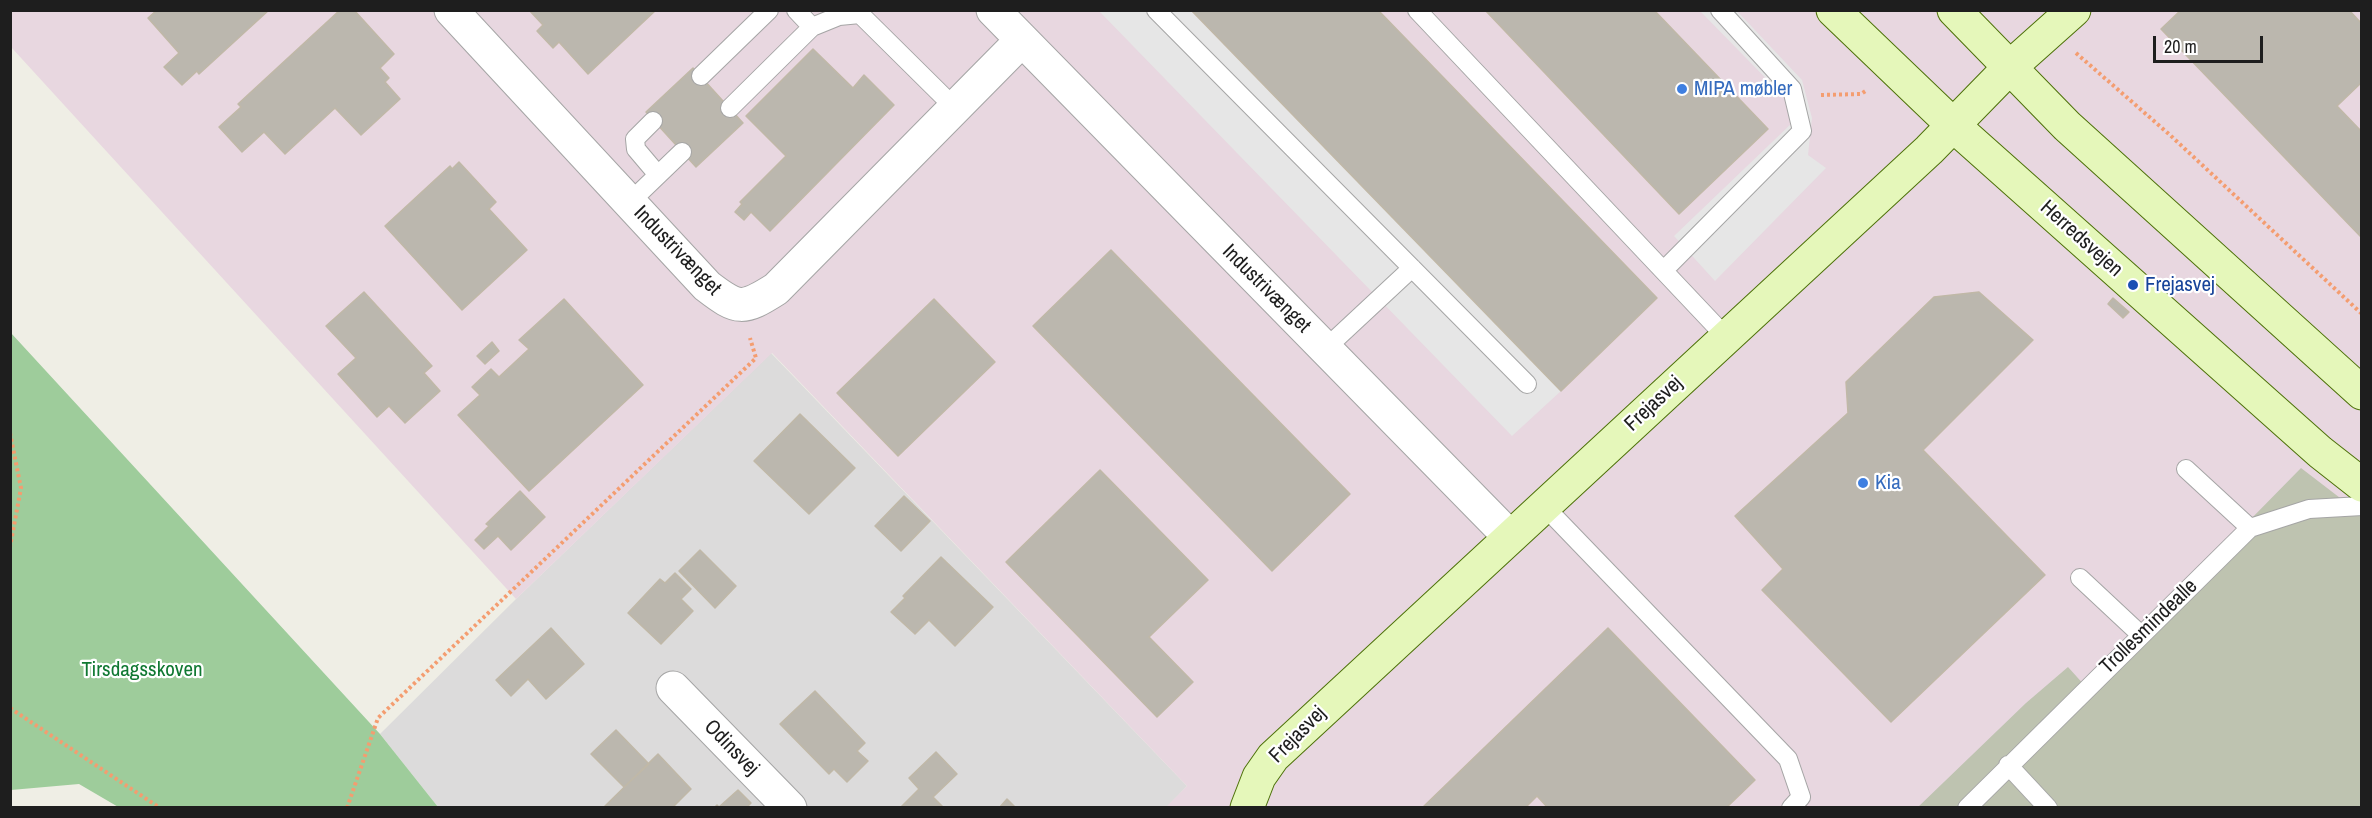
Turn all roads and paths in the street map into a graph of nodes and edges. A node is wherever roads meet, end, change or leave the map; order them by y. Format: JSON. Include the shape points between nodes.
{"nodes":[{"id":1,"x":451,"y":10,"type":"edge"},
{"id":2,"x":769,"y":10,"type":"edge"},
{"id":3,"x":796,"y":10,"type":"edge"},
{"id":4,"x":993,"y":10,"type":"edge"},
{"id":5,"x":1156,"y":10,"type":"edge"},
{"id":6,"x":1720,"y":10,"type":"edge"},
{"id":7,"x":1833,"y":10,"type":"edge"},
{"id":8,"x":1954,"y":10,"type":"edge"},
{"id":9,"x":1423,"y":13,"type":"edge"},
{"id":10,"x":2063,"y":21,"type":"edge"},
{"id":11,"x":812,"y":27,"type":"junction"},
{"id":12,"x":1022,"y":40,"type":"junction"},
{"id":13,"x":2009,"y":68,"type":"junction"},
{"id":14,"x":701,"y":76,"type":"dead end"},
{"id":15,"x":954,"y":107,"type":"junction"},
{"id":16,"x":730,"y":108,"type":"dead end"},
{"id":17,"x":653,"y":121,"type":"dead end"},
{"id":18,"x":1954,"y":126,"type":"junction"},
{"id":19,"x":682,"y":152,"type":"dead end"},
{"id":20,"x":658,"y":175,"type":"junction"},
{"id":21,"x":629,"y":203,"type":"junction"},
{"id":22,"x":1412,"y":268,"type":"junction"},
{"id":23,"x":1664,"y":270,"type":"junction"},
{"id":24,"x":741,"y":306,"type":"junction"},
{"id":25,"x":2361,"y":314,"type":"edge"},
{"id":26,"x":1726,"y":337,"type":"junction"},
{"id":27,"x":1325,"y":349,"type":"junction"},
{"id":28,"x":1527,"y":384,"type":"dead end"},
{"id":29,"x":2361,"y":393,"type":"edge"},
{"id":30,"x":10,"y":433,"type":"edge"},
{"id":31,"x":2186,"y":469,"type":"dead end"},
{"id":32,"x":2361,"y":485,"type":"edge"},
{"id":33,"x":1544,"y":506,"type":"junction"},
{"id":34,"x":2361,"y":506,"type":"edge"},
{"id":35,"x":2250,"y":528,"type":"junction"},
{"id":36,"x":1510,"y":537,"type":"junction"},
{"id":37,"x":10,"y":547,"type":"edge"},
{"id":38,"x":2080,"y":578,"type":"dead end"},
{"id":39,"x":2141,"y":635,"type":"junction"},
{"id":40,"x":673,"y":688,"type":"dead end"},
{"id":41,"x":10,"y":704,"type":"edge"},
{"id":42,"x":11,"y":709,"type":"edge"},
{"id":43,"x":2008,"y":765,"type":"junction"},
{"id":44,"x":160,"y":807,"type":"edge"},
{"id":45,"x":347,"y":807,"type":"edge"},
{"id":46,"x":790,"y":807,"type":"edge"},
{"id":47,"x":1247,"y":807,"type":"edge"},
{"id":48,"x":1791,"y":807,"type":"edge"},
{"id":49,"x":1967,"y":807,"type":"edge"},
{"id":50,"x":2048,"y":807,"type":"edge"}],
"edges":[{"from":1,"to":21,"type":"street","name":"Industrivænget"},
{"from":2,"to":14,"type":"lane"},
{"from":3,"to":11,"type":"lane"},
{"from":4,"to":12,"type":"street","name":"Industrivænget"},
{"from":5,"to":22,"type":"lane"},
{"from":6,"to":23,"type":"lane","via":[[1792,89],[1802,130]]},
{"from":7,"to":18,"type":"street","name":"Herredsvejen"},
{"from":8,"to":13,"type":"street"},
{"from":9,"to":23,"type":"lane"},
{"from":10,"to":13,"type":"street","name":"Frejasvej"},
{"from":10,"to":25,"type":"path","via":[[2170,135]]},
{"from":11,"to":15,"type":"lane","via":[[839,16],[860,14]]},
{"from":11,"to":16,"type":"lane"},
{"from":12,"to":15,"type":"street","name":"Industrivænget"},
{"from":12,"to":27,"type":"street","name":"Industrivænget"},
{"from":13,"to":18,"type":"street","name":"Frejasvej"},
{"from":13,"to":29,"type":"street","via":[[2067,126]]},
{"from":15,"to":24,"type":"street","name":"Industrivænget","via":[[776,289]]},
{"from":17,"to":20,"type":"lane","via":[[635,139],[636,149]]},
{"from":18,"to":26,"type":"street","name":"Frejasvej"},
{"from":18,"to":32,"type":"street","name":"Herredsvejen"},
{"from":19,"to":20,"type":"lane"},
{"from":20,"to":21,"type":"lane"},
{"from":21,"to":24,"type":"street","name":"Industrivænget","via":[[706,286]]},
{"from":22,"to":27,"type":"lane"},
{"from":22,"to":28,"type":"lane"},
{"from":23,"to":26,"type":"lane"},
{"from":24,"to":45,"type":"path","via":[[756,358],[378,718]]},
{"from":26,"to":33,"type":"street","name":"Frejasvej"},
{"from":27,"to":36,"type":"street","name":"Industrivænget"},
{"from":30,"to":37,"type":"path","via":[[21,488]]},
{"from":31,"to":35,"type":"lane"},
{"from":33,"to":36,"type":"street","name":"Frejasvej"},
{"from":33,"to":48,"type":"lane","via":[[1788,759],[1801,797]]},
{"from":34,"to":35,"type":"lane","name":"Trollesmindealle","via":[[2309,509]]},
{"from":35,"to":39,"type":"lane","name":"Trollesmindealle"},
{"from":36,"to":47,"type":"street","name":"Frejasvej","via":[[1273,757],[1259,777]]},
{"from":38,"to":39,"type":"lane"},
{"from":39,"to":43,"type":"lane","name":"Trollesmindealle"},
{"from":40,"to":46,"type":"street","name":"Odinsvej"},
{"from":41,"to":42,"type":"path"},
{"from":42,"to":44,"type":"path"},
{"from":43,"to":49,"type":"lane","name":"Trollesmindealle"},
{"from":43,"to":50,"type":"lane"}]}
